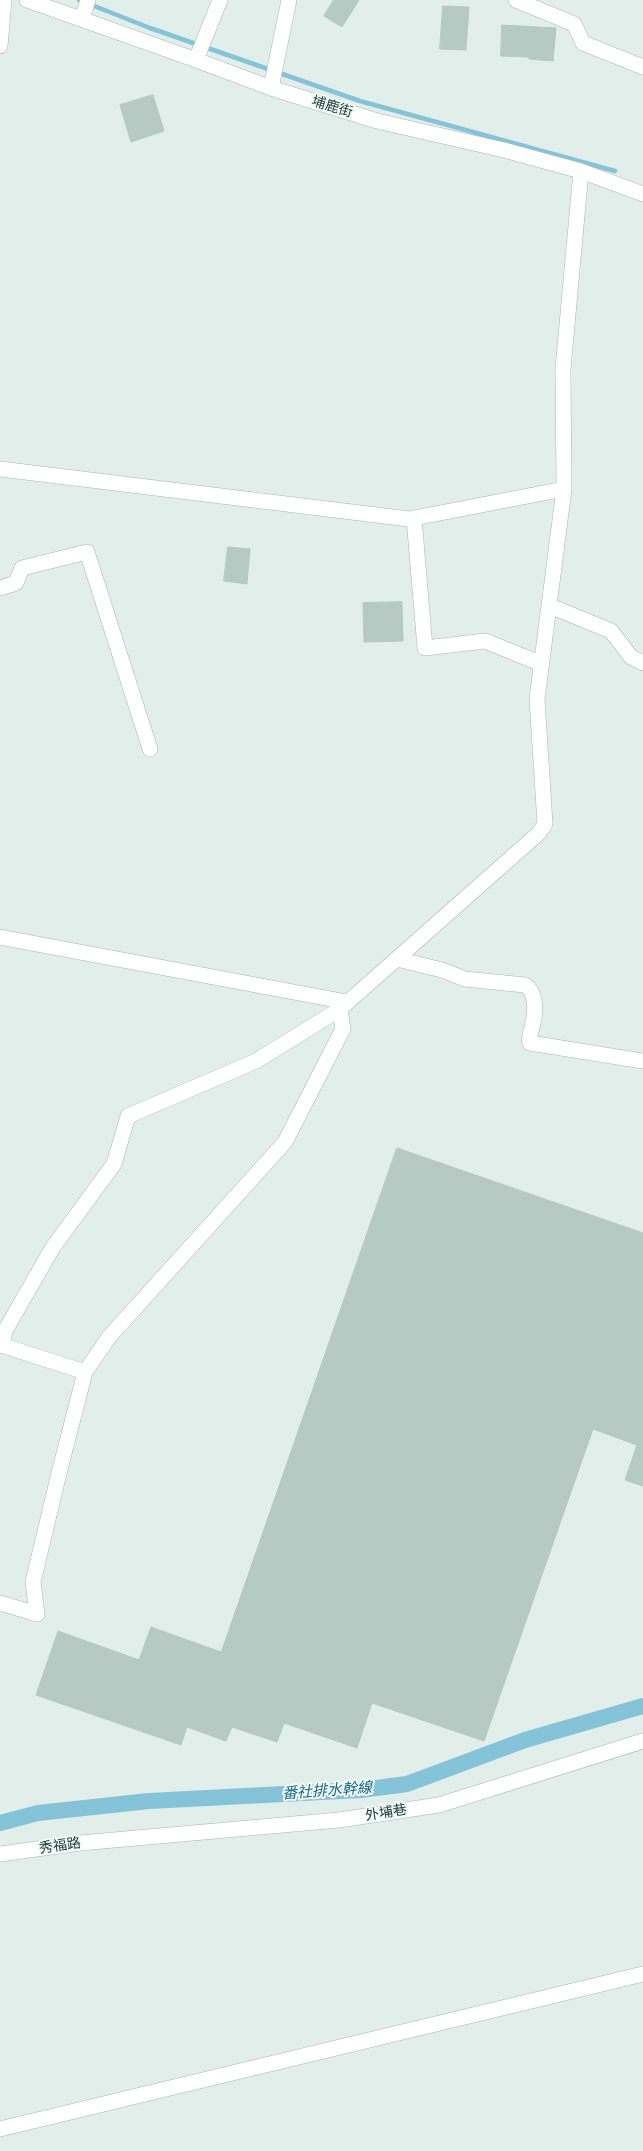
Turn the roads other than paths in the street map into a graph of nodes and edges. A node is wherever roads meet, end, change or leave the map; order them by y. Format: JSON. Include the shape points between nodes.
{"nodes":[{"id":1,"x":4,"y":0,"type":"edge"},
{"id":2,"x":27,"y":0,"type":"edge"},
{"id":3,"x":88,"y":0,"type":"edge"},
{"id":4,"x":220,"y":0,"type":"edge"},
{"id":5,"x":289,"y":0,"type":"edge"},
{"id":6,"x":516,"y":0,"type":"edge"},
{"id":7,"x":82,"y":19,"type":"junction"},
{"id":8,"x":0,"y":46,"type":"edge"},
{"id":9,"x":196,"y":60,"type":"junction"},
{"id":10,"x":643,"y":67,"type":"edge"},
{"id":11,"x":271,"y":88,"type":"junction"},
{"id":12,"x":581,"y":171,"type":"junction"},
{"id":13,"x":643,"y":194,"type":"edge"},
{"id":14,"x":0,"y":469,"type":"edge"},
{"id":15,"x":564,"y":488,"type":"junction"},
{"id":16,"x":414,"y":518,"type":"junction"},
{"id":17,"x":0,"y":588,"type":"edge"},
{"id":18,"x":550,"y":606,"type":"junction"},
{"id":19,"x":643,"y":663,"type":"edge"},
{"id":20,"x":542,"y":664,"type":"junction"},
{"id":21,"x":150,"y":749,"type":"dead end"},
{"id":22,"x":0,"y":937,"type":"edge"},
{"id":23,"x":397,"y":959,"type":"junction"},
{"id":24,"x":344,"y":1006,"type":"junction"},
{"id":25,"x":643,"y":1061,"type":"edge"},
{"id":26,"x":85,"y":1372,"type":"junction"},
{"id":27,"x":0,"y":1603,"type":"edge"},
{"id":28,"x":643,"y":1741,"type":"edge"},
{"id":29,"x":120,"y":1839,"type":"joint"},
{"id":30,"x":0,"y":1854,"type":"edge"},
{"id":31,"x":643,"y":1974,"type":"edge"},
{"id":32,"x":0,"y":2129,"type":"edge"}],
"edges":[{"from":1,"to":8,"type":"street"},
{"from":2,"to":7,"type":"street","name":"埔鹿街"},
{"from":3,"to":7,"type":"street"},
{"from":4,"to":9,"type":"street"},
{"from":5,"to":11,"type":"street"},
{"from":6,"to":10,"type":"street","via":[[574,24],[582,43]]},
{"from":7,"to":9,"type":"street","name":"埔鹿街"},
{"from":9,"to":11,"type":"street","name":"埔鹿街"},
{"from":11,"to":12,"type":"street","name":"埔鹿街","via":[[378,121]]},
{"from":12,"to":13,"type":"street","name":"埔鹿街"},
{"from":12,"to":15,"type":"street","via":[[563,369]]},
{"from":14,"to":16,"type":"street"},
{"from":15,"to":16,"type":"street"},
{"from":15,"to":18,"type":"street"},
{"from":16,"to":20,"type":"street","via":[[425,648],[485,641]]},
{"from":17,"to":21,"type":"street","via":[[16,583],[22,568],[86,552]]},
{"from":18,"to":19,"type":"street","via":[[611,632],[631,657]]},
{"from":18,"to":20,"type":"street"},
{"from":20,"to":23,"type":"street","via":[[538,698],[545,824],[539,833]]},
{"from":22,"to":24,"type":"street"},
{"from":23,"to":24,"type":"street"},
{"from":23,"to":25,"type":"street","via":[[465,979],[525,985],[532,989],[534,1020],[530,1043]]},
{"from":24,"to":26,"type":"street","via":[[342,1029],[285,1142],[109,1337]]},
{"from":24,"to":26,"type":"street","via":[[256,1061],[128,1116],[114,1164],[52,1247],[6,1329],[1,1345]]},
{"from":26,"to":27,"type":"street","via":[[33,1582],[37,1614]]},
{"from":28,"to":29,"type":"street","name":"外埔巷","via":[[439,1804],[339,1820]]},
{"from":29,"to":30,"type":"street","name":"秀福路"},
{"from":31,"to":32,"type":"street"}]}
